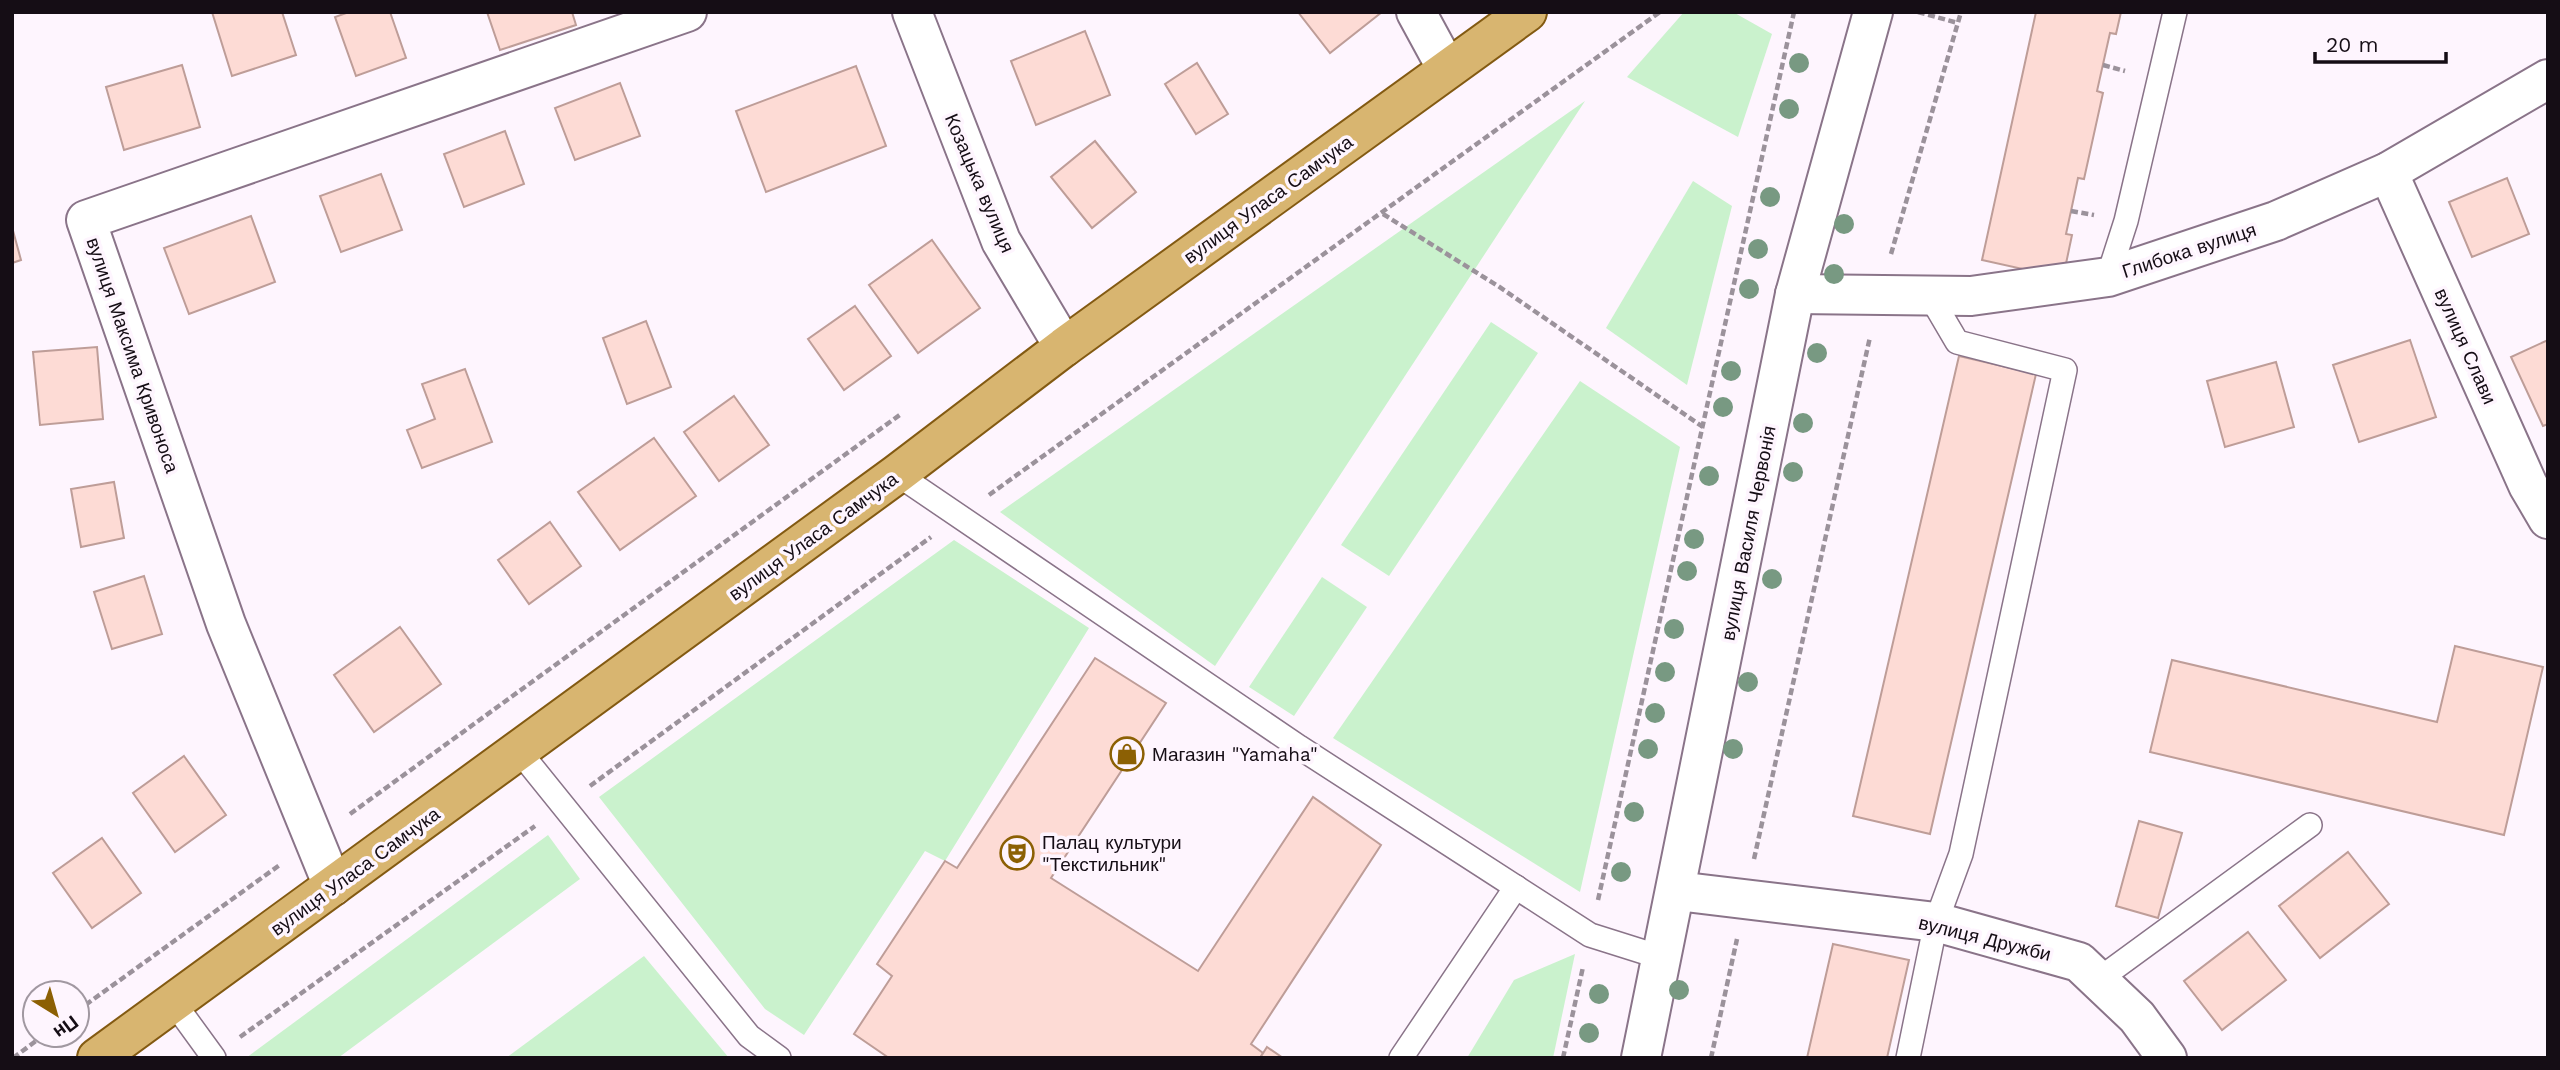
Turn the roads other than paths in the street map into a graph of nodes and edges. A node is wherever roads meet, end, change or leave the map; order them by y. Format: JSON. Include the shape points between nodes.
{"nodes":[{"id":1,"x":687,"y":12,"type":"edge"},
{"id":2,"x":912,"y":12,"type":"edge"},
{"id":3,"x":1416,"y":12,"type":"edge"},
{"id":4,"x":1527,"y":12,"type":"edge"},
{"id":5,"x":1873,"y":12,"type":"edge"},
{"id":6,"x":2175,"y":12,"type":"edge"},
{"id":7,"x":1447,"y":69,"type":"junction"},
{"id":8,"x":2548,"y":79,"type":"edge"},
{"id":9,"x":2388,"y":172,"type":"junction"},
{"id":10,"x":2108,"y":277,"type":"junction"},
{"id":11,"x":1795,"y":294,"type":"junction"},
{"id":12,"x":1930,"y":296,"type":"junction"},
{"id":13,"x":1064,"y":347,"type":"junction"},
{"id":14,"x":897,"y":474,"type":"junction"},
{"id":15,"x":2548,"y":519,"type":"edge"},
{"id":16,"x":519,"y":751,"type":"junction"},
{"id":17,"x":2309,"y":825,"type":"dead end"},
{"id":18,"x":333,"y":886,"type":"junction"},
{"id":19,"x":1516,"y":887,"type":"junction"},
{"id":20,"x":1677,"y":891,"type":"junction"},
{"id":21,"x":1936,"y":922,"type":"junction"},
{"id":22,"x":1663,"y":958,"type":"junction"},
{"id":23,"x":2098,"y":980,"type":"junction"},
{"id":24,"x":174,"y":1003,"type":"junction"},
{"id":25,"x":97,"y":1058,"type":"edge"},
{"id":26,"x":214,"y":1058,"type":"edge"},
{"id":27,"x":779,"y":1058,"type":"edge"},
{"id":28,"x":1401,"y":1058,"type":"edge"},
{"id":29,"x":1641,"y":1058,"type":"edge"},
{"id":30,"x":1908,"y":1058,"type":"edge"},
{"id":31,"x":2167,"y":1058,"type":"edge"}],
"edges":[{"from":1,"to":18,"type":"street","name":"вулиця Максима Кривоноса","via":[[86,220],[226,624]]},
{"from":2,"to":13,"type":"street","name":"Козацька вулиця","via":[[1001,241]]},
{"from":3,"to":7,"type":"street"},
{"from":4,"to":7,"type":"main road","name":"вулиця Уласа Самчука"},
{"from":5,"to":11,"type":"street","name":"вулиця Василя Червонія"},
{"from":6,"to":10,"type":"lane","via":[[2126,221]]},
{"from":7,"to":13,"type":"main road","name":"вулиця Уласа Самчука"},
{"from":8,"to":9,"type":"street","name":"Глибока вулиця"},
{"from":9,"to":10,"type":"street","name":"Глибока вулиця","via":[[2276,220]]},
{"from":9,"to":15,"type":"street","name":"вулиця Слави","via":[[2528,485]]},
{"from":10,"to":12,"type":"street","name":"Глибока вулиця","via":[[1971,296]]},
{"from":11,"to":12,"type":"street","name":"Глибока вулиця"},
{"from":11,"to":20,"type":"street","name":"вулиця Василя Червонія"},
{"from":12,"to":21,"type":"lane","via":[[1957,342],[2065,370],[1961,854]]},
{"from":13,"to":14,"type":"main road","name":"вулиця Уласа Самчука"},
{"from":14,"to":16,"type":"main road","name":"вулиця Уласа Самчука"},
{"from":14,"to":19,"type":"lane","via":[[1276,732]]},
{"from":16,"to":18,"type":"main road","name":"вулиця Уласа Самчука"},
{"from":16,"to":27,"type":"lane","via":[[749,1036]]},
{"from":17,"to":23,"type":"lane"},
{"from":18,"to":24,"type":"main road","name":"вулиця Уласа Самчука"},
{"from":19,"to":22,"type":"lane","via":[[1591,935]]},
{"from":19,"to":28,"type":"lane"},
{"from":20,"to":21,"type":"street","name":"вулиця Дружби"},
{"from":20,"to":22,"type":"street","name":"вулиця Василя Червонія"},
{"from":21,"to":23,"type":"street","name":"вулиця Дружби","via":[[2079,962]]},
{"from":21,"to":30,"type":"lane"},
{"from":22,"to":29,"type":"street","name":"вулиця Василя Червонія"},
{"from":23,"to":31,"type":"street","name":"вулиця Дружби","via":[[2137,1017]]},
{"from":24,"to":25,"type":"main road","name":"вулиця Уласа Самчука"},
{"from":24,"to":26,"type":"lane"}]}
